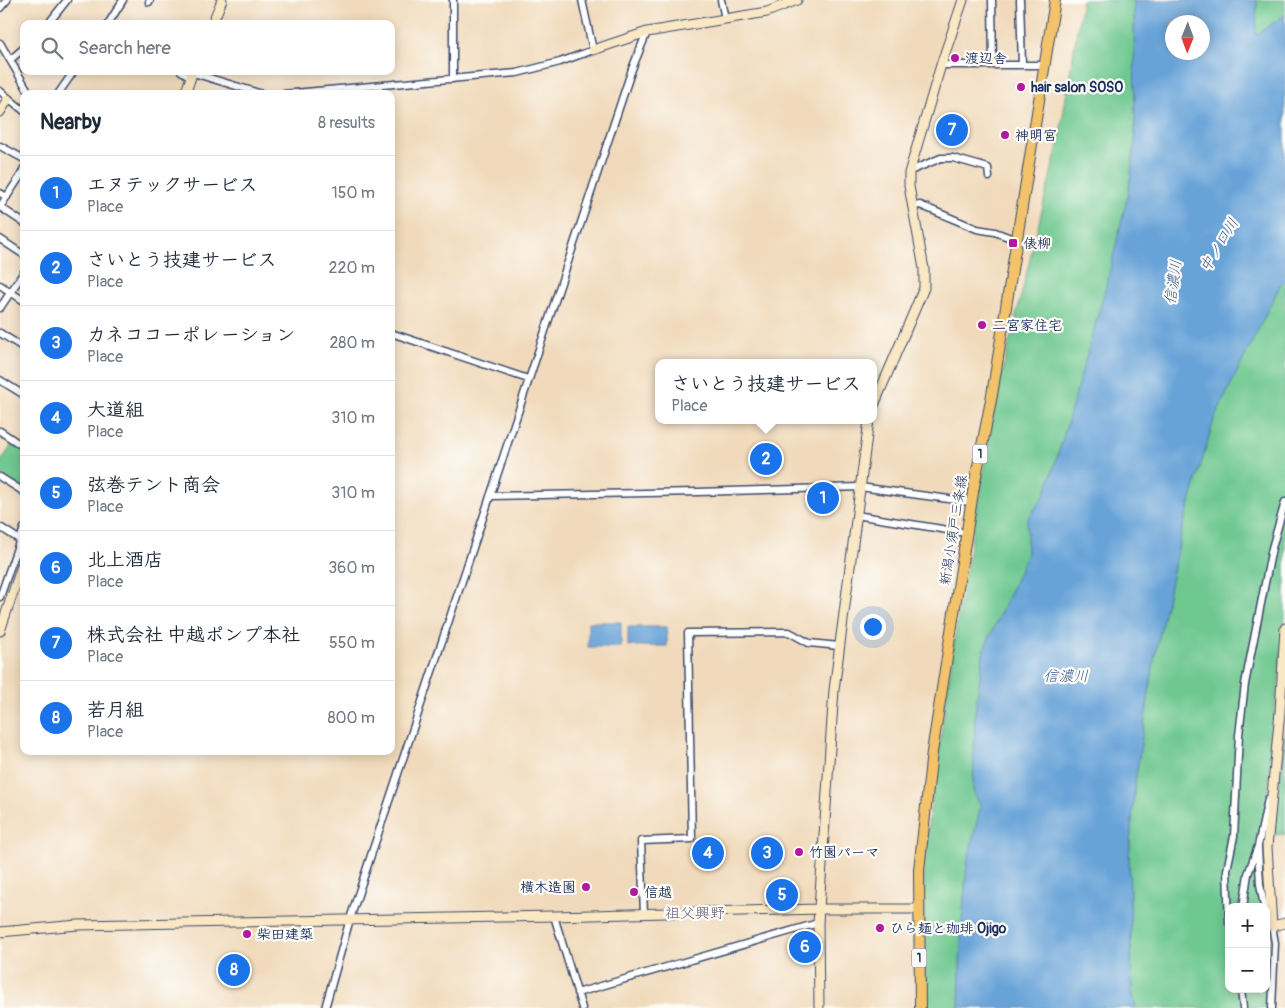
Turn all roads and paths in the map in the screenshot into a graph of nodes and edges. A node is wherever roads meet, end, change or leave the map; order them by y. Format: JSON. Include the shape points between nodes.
{"nodes":[{"id":1,"x":7,"y":0,"type":"edge"},
{"id":2,"x":67,"y":0,"type":"edge"},
{"id":3,"x":124,"y":0,"type":"edge"},
{"id":4,"x":222,"y":0,"type":"edge"},
{"id":5,"x":453,"y":0,"type":"edge"},
{"id":6,"x":582,"y":0,"type":"edge"},
{"id":7,"x":721,"y":0,"type":"edge"},
{"id":8,"x":797,"y":0,"type":"edge"},
{"id":9,"x":963,"y":0,"type":"edge"},
{"id":10,"x":992,"y":0,"type":"edge"},
{"id":11,"x":1020,"y":0,"type":"edge"},
{"id":12,"x":1055,"y":0,"type":"edge"},
{"id":13,"x":0,"y":8,"type":"edge"},
{"id":14,"x":725,"y":19,"type":"junction"},
{"id":15,"x":51,"y":20,"type":"edge"},
{"id":16,"x":111,"y":20,"type":"edge"},
{"id":17,"x":214,"y":20,"type":"edge"},
{"id":18,"x":646,"y":32,"type":"junction"},
{"id":19,"x":0,"y":43,"type":"edge"},
{"id":20,"x":593,"y":50,"type":"junction"},
{"id":21,"x":20,"y":51,"type":"edge"},
{"id":22,"x":10,"y":60,"type":"junction"},
{"id":23,"x":993,"y":65,"type":"junction"},
{"id":24,"x":1022,"y":65,"type":"junction"},
{"id":25,"x":1045,"y":65,"type":"junction"},
{"id":26,"x":941,"y":66,"type":"junction"},
{"id":27,"x":71,"y":75,"type":"edge"},
{"id":28,"x":188,"y":75,"type":"edge"},
{"id":29,"x":195,"y":75,"type":"edge"},
{"id":30,"x":453,"y":79,"type":"junction"},
{"id":31,"x":28,"y":90,"type":"edge"},
{"id":32,"x":61,"y":90,"type":"edge"},
{"id":33,"x":185,"y":90,"type":"edge"},
{"id":34,"x":248,"y":90,"type":"edge"},
{"id":35,"x":328,"y":90,"type":"edge"},
{"id":36,"x":0,"y":91,"type":"edge"},
{"id":37,"x":8,"y":99,"type":"junction"},
{"id":38,"x":20,"y":108,"type":"edge"},
{"id":39,"x":0,"y":112,"type":"edge"},
{"id":40,"x":0,"y":146,"type":"edge"},
{"id":41,"x":20,"y":157,"type":"edge"},
{"id":42,"x":910,"y":171,"type":"junction"},
{"id":43,"x":989,"y":177,"type":"dead end"},
{"id":44,"x":20,"y":178,"type":"edge"},
{"id":45,"x":0,"y":193,"type":"edge"},
{"id":46,"x":7,"y":197,"type":"junction"},
{"id":47,"x":912,"y":206,"type":"junction"},
{"id":48,"x":0,"y":207,"type":"edge"},
{"id":49,"x":20,"y":220,"type":"edge"},
{"id":50,"x":0,"y":239,"type":"edge"},
{"id":51,"x":1016,"y":240,"type":"junction"},
{"id":52,"x":20,"y":252,"type":"edge"},
{"id":53,"x":20,"y":278,"type":"edge"},
{"id":54,"x":0,"y":285,"type":"edge"},
{"id":55,"x":11,"y":292,"type":"junction"},
{"id":56,"x":20,"y":298,"type":"edge"},
{"id":57,"x":0,"y":308,"type":"edge"},
{"id":58,"x":0,"y":333,"type":"edge"},
{"id":59,"x":395,"y":334,"type":"edge"},
{"id":60,"x":20,"y":346,"type":"edge"},
{"id":61,"x":528,"y":379,"type":"junction"},
{"id":62,"x":0,"y":380,"type":"edge"},
{"id":63,"x":20,"y":392,"type":"edge"},
{"id":64,"x":877,"y":398,"type":"edge"},
{"id":65,"x":868,"y":424,"type":"edge"},
{"id":66,"x":0,"y":431,"type":"edge"},
{"id":67,"x":20,"y":444,"type":"edge"},
{"id":68,"x":0,"y":477,"type":"edge"},
{"id":69,"x":860,"y":487,"type":"junction"},
{"id":70,"x":20,"y":490,"type":"edge"},
{"id":71,"x":490,"y":496,"type":"junction"},
{"id":72,"x":971,"y":502,"type":"junction"},
{"id":73,"x":1285,"y":502,"type":"edge"},
{"id":74,"x":856,"y":515,"type":"junction"},
{"id":75,"x":0,"y":527,"type":"edge"},
{"id":76,"x":966,"y":533,"type":"junction"},
{"id":77,"x":20,"y":540,"type":"joint"},
{"id":78,"x":20,"y":572,"type":"edge"},
{"id":79,"x":0,"y":597,"type":"edge"},
{"id":80,"x":1285,"y":628,"type":"edge"},
{"id":81,"x":0,"y":631,"type":"edge"},
{"id":82,"x":839,"y":646,"type":"junction"},
{"id":83,"x":1284,"y":660,"type":"edge"},
{"id":84,"x":1273,"y":781,"type":"junction"},
{"id":85,"x":1258,"y":846,"type":"junction"},
{"id":86,"x":1228,"y":903,"type":"edge"},
{"id":87,"x":1244,"y":903,"type":"edge"},
{"id":88,"x":1263,"y":903,"type":"edge"},
{"id":89,"x":820,"y":909,"type":"junction"},
{"id":90,"x":919,"y":909,"type":"junction"},
{"id":91,"x":644,"y":914,"type":"junction"},
{"id":92,"x":554,"y":916,"type":"junction"},
{"id":93,"x":350,"y":919,"type":"junction"},
{"id":94,"x":818,"y":923,"type":"junction"},
{"id":95,"x":1270,"y":923,"type":"edge"},
{"id":96,"x":1285,"y":923,"type":"edge"},
{"id":97,"x":1272,"y":926,"type":"junction"},
{"id":98,"x":0,"y":932,"type":"edge"},
{"id":99,"x":577,"y":993,"type":"junction"},
{"id":100,"x":1241,"y":993,"type":"edge"},
{"id":101,"x":325,"y":1008,"type":"edge"},
{"id":102,"x":582,"y":1008,"type":"edge"},
{"id":103,"x":819,"y":1008,"type":"edge"},
{"id":104,"x":920,"y":1008,"type":"edge"},
{"id":105,"x":1243,"y":1008,"type":"edge"},
{"id":106,"x":1272,"y":1008,"type":"edge"}],
"edges":[{"from":1,"to":13,"type":"street"},
{"from":2,"to":15,"type":"street"},
{"from":3,"to":16,"type":"street"},
{"from":4,"to":17,"type":"street"},
{"from":5,"to":30,"type":"street"},
{"from":6,"to":20,"type":"street"},
{"from":7,"to":14,"type":"street"},
{"from":8,"to":14,"type":"street","via":[[767,12]]},
{"from":9,"to":26,"type":"street"},
{"from":10,"to":23,"type":"street"},
{"from":11,"to":24,"type":"street"},
{"from":12,"to":25,"type":"main road","name":"新潟小須戸三条線","number":"1"},
{"from":14,"to":18,"type":"street"},
{"from":18,"to":20,"type":"street"},
{"from":18,"to":61,"type":"street"},
{"from":19,"to":22,"type":"street"},
{"from":20,"to":30,"type":"street","via":[[518,74]]},
{"from":21,"to":22,"type":"street"},
{"from":22,"to":31,"type":"street"},
{"from":23,"to":24,"type":"street"},
{"from":23,"to":26,"type":"street"},
{"from":24,"to":25,"type":"street"},
{"from":25,"to":51,"type":"main road","name":"新潟小須戸三条線","number":"1"},
{"from":26,"to":42,"type":"street"},
{"from":27,"to":32,"type":"street"},
{"from":28,"to":33,"type":"street"},
{"from":29,"to":34,"type":"street"},
{"from":30,"to":35,"type":"street"},
{"from":36,"to":37,"type":"street"},
{"from":37,"to":38,"type":"street"},
{"from":37,"to":39,"type":"street"},
{"from":40,"to":41,"type":"street"},
{"from":42,"to":43,"type":"street","via":[[941,158],[953,158],[988,168]]},
{"from":42,"to":47,"type":"street"},
{"from":44,"to":46,"type":"street"},
{"from":45,"to":46,"type":"street"},
{"from":46,"to":48,"type":"street"},
{"from":47,"to":51,"type":"street","via":[[920,205],[977,229]]},
{"from":47,"to":64,"type":"street","via":[[924,270],[924,288]]},
{"from":48,"to":49,"type":"street"},
{"from":50,"to":52,"type":"street"},
{"from":51,"to":72,"type":"main road","name":"新潟小須戸三条線","number":"1","via":[[992,396]]},
{"from":53,"to":55,"type":"street"},
{"from":54,"to":55,"type":"street"},
{"from":55,"to":56,"type":"street"},
{"from":55,"to":57,"type":"street"},
{"from":58,"to":60,"type":"street"},
{"from":59,"to":61,"type":"street"},
{"from":61,"to":71,"type":"street"},
{"from":62,"to":63,"type":"street"},
{"from":65,"to":69,"type":"street"},
{"from":66,"to":67,"type":"street"},
{"from":68,"to":70,"type":"street"},
{"from":69,"to":71,"type":"street"},
{"from":69,"to":72,"type":"street"},
{"from":69,"to":74,"type":"street"},
{"from":71,"to":93,"type":"street"},
{"from":72,"to":76,"type":"main road","name":"新潟小須戸三条線","number":"1"},
{"from":73,"to":86,"type":"street","via":[[1272,548],[1245,684],[1234,836],[1227,870]]},
{"from":74,"to":76,"type":"street"},
{"from":74,"to":82,"type":"street"},
{"from":75,"to":77,"type":"street"},
{"from":76,"to":90,"type":"main road","name":"新潟小須戸三条線","number":"1","via":[[932,752],[919,870]]},
{"from":77,"to":79,"type":"street"},
{"from":78,"to":81,"type":"street"},
{"from":80,"to":83,"type":"street"},
{"from":82,"to":89,"type":"street","via":[[827,771]]},
{"from":82,"to":91,"type":"street","via":[[808,643],[789,632],[688,633],[692,839],[641,841]]},
{"from":83,"to":84,"type":"street"},
{"from":84,"to":85,"type":"street"},
{"from":84,"to":97,"type":"street","via":[[1267,847]]},
{"from":85,"to":87,"type":"street","via":[[1248,874]]},
{"from":85,"to":88,"type":"street"},
{"from":89,"to":90,"type":"street"},
{"from":89,"to":91,"type":"street"},
{"from":89,"to":94,"type":"street"},
{"from":90,"to":104,"type":"main road","name":"新潟小須戸三条線","number":"1"},
{"from":91,"to":92,"type":"street"},
{"from":92,"to":93,"type":"street"},
{"from":92,"to":99,"type":"street"},
{"from":93,"to":98,"type":"street","via":[[78,925]]},
{"from":93,"to":101,"type":"street"},
{"from":94,"to":99,"type":"street"},
{"from":94,"to":103,"type":"street"},
{"from":95,"to":97,"type":"street"},
{"from":96,"to":97,"type":"street"},
{"from":97,"to":106,"type":"street","via":[[1275,943]]},
{"from":99,"to":102,"type":"street"},
{"from":100,"to":105,"type":"street"}]}
